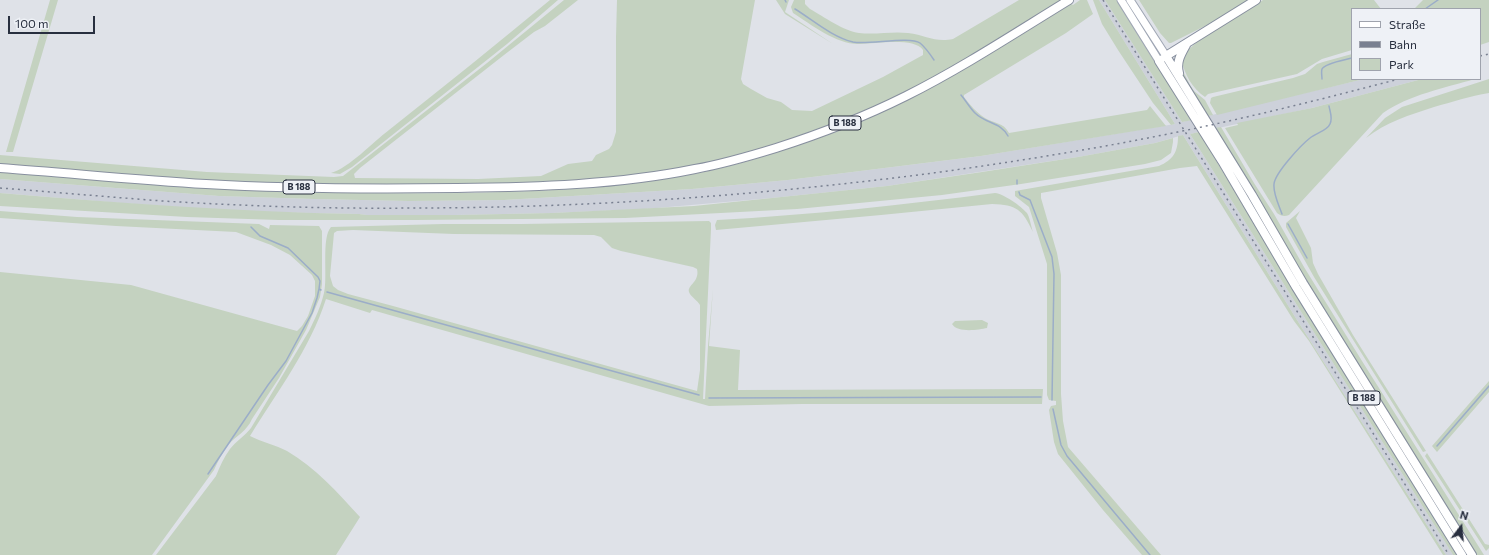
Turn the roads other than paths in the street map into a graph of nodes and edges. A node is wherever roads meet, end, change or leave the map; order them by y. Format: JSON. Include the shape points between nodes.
{"nodes":[{"id":1,"x":1069,"y":0,"type":"edge"},
{"id":2,"x":1120,"y":0,"type":"edge"},
{"id":3,"x":1130,"y":0,"type":"edge"},
{"id":4,"x":1256,"y":0,"type":"edge"},
{"id":5,"x":1188,"y":43,"type":"junction"},
{"id":6,"x":1166,"y":56,"type":"junction"},
{"id":7,"x":1159,"y":61,"type":"junction"},
{"id":8,"x":1180,"y":78,"type":"junction"},
{"id":9,"x":0,"y":168,"type":"edge"},
{"id":10,"x":1462,"y":555,"type":"edge"},
{"id":11,"x":1472,"y":555,"type":"edge"}],
"edges":[{"from":1,"to":9,"type":"highway","number":"B 188","via":[[954,70],[857,119],[778,148],[697,169],[585,184],[376,189],[204,184]]},
{"from":2,"to":7,"type":"main road","number":"B 188"},
{"from":3,"to":6,"type":"main road","number":"B 188"},
{"from":4,"to":5,"type":"highway"},
{"from":5,"to":6,"type":"highway"},
{"from":5,"to":8,"type":"highway","via":[[1178,64]]},
{"from":6,"to":7,"type":"main road"},
{"from":6,"to":8,"type":"highway","number":"B 188"},
{"from":7,"to":10,"type":"highway","number":"B 188"},
{"from":8,"to":11,"type":"highway","number":"B 188","via":[[1303,283]]}]}
